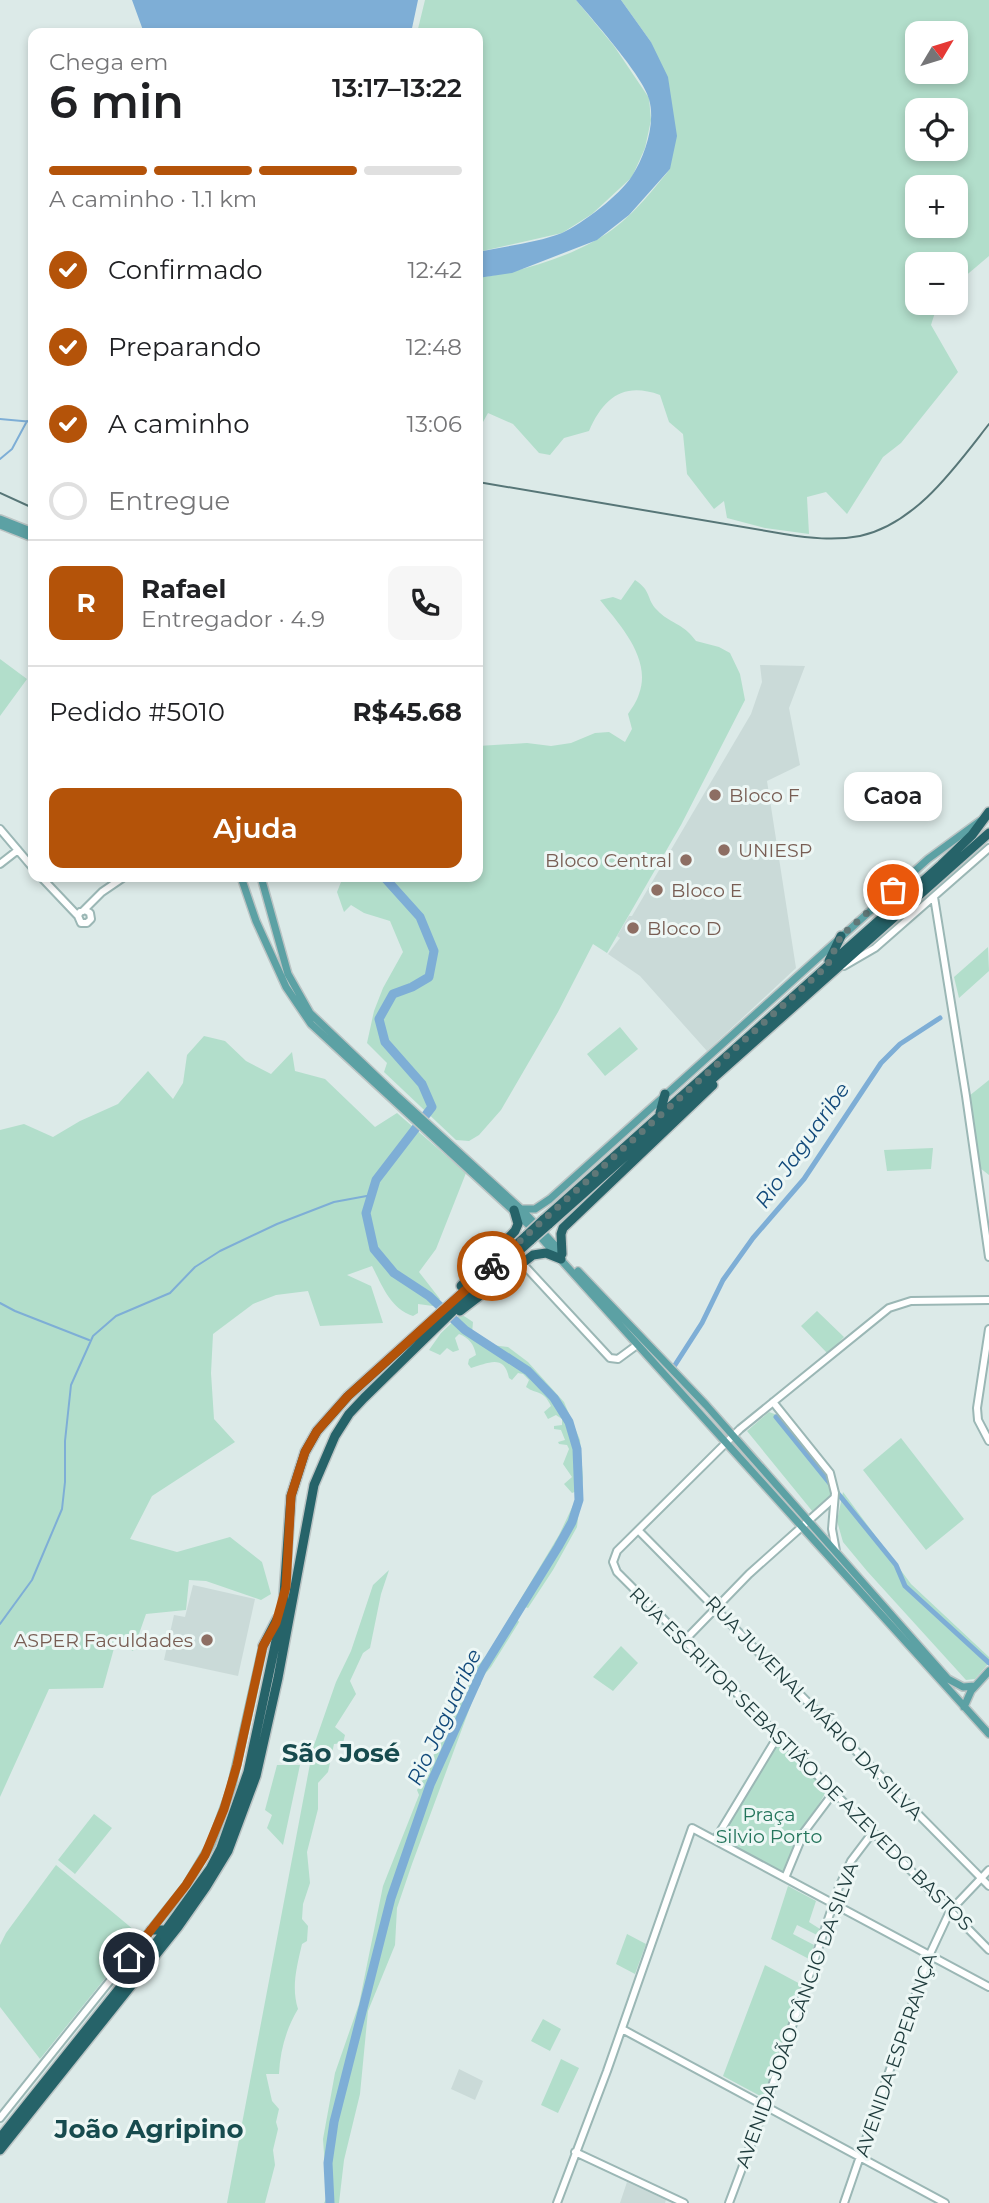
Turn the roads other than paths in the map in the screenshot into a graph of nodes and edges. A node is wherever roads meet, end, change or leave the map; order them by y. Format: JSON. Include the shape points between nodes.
{"nodes":[{"id":1,"x":0,"y":519,"type":"edge"},
{"id":2,"x":0,"y":525,"type":"edge"},
{"id":3,"x":28,"y":530,"type":"edge"},
{"id":4,"x":28,"y":536,"type":"edge"},
{"id":5,"x":986,"y":815,"type":"edge"},
{"id":6,"x":0,"y":828,"type":"edge"},
{"id":7,"x":989,"y":833,"type":"edge"},
{"id":8,"x":989,"y":848,"type":"edge"},
{"id":9,"x":18,"y":850,"type":"junction"},
{"id":10,"x":28,"y":862,"type":"edge"},
{"id":11,"x":0,"y":864,"type":"edge"},
{"id":12,"x":45,"y":882,"type":"edge"},
{"id":13,"x":117,"y":882,"type":"edge"},
{"id":14,"x":244,"y":882,"type":"edge"},
{"id":15,"x":262,"y":882,"type":"edge"},
{"id":16,"x":107,"y":889,"type":"junction"},
{"id":17,"x":934,"y":897,"type":"junction"},
{"id":18,"x":269,"y":908,"type":"junction"},
{"id":19,"x":252,"y":910,"type":"junction"},
{"id":20,"x":80,"y":913,"type":"junction"},
{"id":21,"x":91,"y":915,"type":"junction"},
{"id":22,"x":841,"y":936,"type":"junction"},
{"id":23,"x":828,"y":970,"type":"junction"},
{"id":24,"x":746,"y":1051,"type":"junction"},
{"id":25,"x":666,"y":1094,"type":"junction"},
{"id":26,"x":408,"y":1110,"type":"junction"},
{"id":27,"x":659,"y":1116,"type":"junction"},
{"id":28,"x":517,"y":1209,"type":"junction"},
{"id":29,"x":537,"y":1229,"type":"junction"},
{"id":30,"x":562,"y":1257,"type":"junction"},
{"id":31,"x":989,"y":1257,"type":"edge"},
{"id":32,"x":523,"y":1263,"type":"junction"},
{"id":33,"x":989,"y":1300,"type":"edge"},
{"id":34,"x":449,"y":1310,"type":"junction"},
{"id":35,"x":432,"y":1326,"type":"junction"},
{"id":36,"x":989,"y":1329,"type":"edge"},
{"id":37,"x":637,"y":1345,"type":"junction"},
{"id":38,"x":773,"y":1402,"type":"junction"},
{"id":39,"x":730,"y":1439,"type":"junction"},
{"id":40,"x":989,"y":1441,"type":"edge"},
{"id":41,"x":834,"y":1493,"type":"junction"},
{"id":42,"x":805,"y":1523,"type":"junction"},
{"id":43,"x":639,"y":1531,"type":"junction"},
{"id":44,"x":836,"y":1551,"type":"junction"},
{"id":45,"x":286,"y":1587,"type":"junction"},
{"id":46,"x":715,"y":1607,"type":"junction"},
{"id":47,"x":685,"y":1640,"type":"junction"},
{"id":48,"x":263,"y":1646,"type":"joint"},
{"id":49,"x":989,"y":1671,"type":"edge"},
{"id":50,"x":975,"y":1686,"type":"junction"},
{"id":51,"x":964,"y":1706,"type":"junction"},
{"id":52,"x":989,"y":1734,"type":"edge"},
{"id":53,"x":779,"y":1736,"type":"junction"},
{"id":54,"x":834,"y":1792,"type":"junction"},
{"id":55,"x":873,"y":1832,"type":"junction"},
{"id":56,"x":715,"y":1840,"type":"junction"},
{"id":57,"x":228,"y":1852,"type":"junction"},
{"id":58,"x":230,"y":1866,"type":"dead end"},
{"id":59,"x":989,"y":1870,"type":"edge"},
{"id":60,"x":785,"y":1878,"type":"junction"},
{"id":61,"x":981,"y":1878,"type":"junction"},
{"id":62,"x":219,"y":1885,"type":"dead end"},
{"id":63,"x":989,"y":1886,"type":"edge"},
{"id":64,"x":206,"y":1887,"type":"junction"},
{"id":65,"x":834,"y":1905,"type":"junction"},
{"id":66,"x":950,"y":1911,"type":"junction"},
{"id":67,"x":151,"y":1930,"type":"junction"},
{"id":68,"x":166,"y":1930,"type":"junction"},
{"id":69,"x":143,"y":1940,"type":"junction"},
{"id":70,"x":989,"y":1950,"type":"edge"},
{"id":71,"x":929,"y":1956,"type":"junction"},
{"id":72,"x":140,"y":1961,"type":"junction"},
{"id":73,"x":989,"y":1987,"type":"edge"},
{"id":74,"x":622,"y":2029,"type":"junction"},
{"id":75,"x":765,"y":2107,"type":"junction"},
{"id":76,"x":0,"y":2118,"type":"edge"},
{"id":77,"x":0,"y":2138,"type":"edge"},
{"id":78,"x":0,"y":2150,"type":"edge"},
{"id":79,"x":575,"y":2152,"type":"junction"},
{"id":80,"x":861,"y":2157,"type":"junction"},
{"id":81,"x":557,"y":2203,"type":"edge"},
{"id":82,"x":684,"y":2203,"type":"edge"},
{"id":83,"x":729,"y":2203,"type":"edge"},
{"id":84,"x":844,"y":2203,"type":"edge"},
{"id":85,"x":945,"y":2203,"type":"edge"}],
"edges":[{"from":1,"to":3,"type":"main road"},
{"from":2,"to":4,"type":"main road"},
{"from":5,"to":22,"type":"main road"},
{"from":5,"to":23,"type":"highway","via":[[959,849]]},
{"from":6,"to":9,"type":"main road"},
{"from":7,"to":23,"type":"highway"},
{"from":8,"to":17,"type":"main road"},
{"from":9,"to":10,"type":"main road"},
{"from":9,"to":11,"type":"main road"},
{"from":12,"to":20,"type":"main road","via":[[66,906]]},
{"from":13,"to":16,"type":"main road"},
{"from":14,"to":19,"type":"main road"},
{"from":15,"to":18,"type":"main road"},
{"from":16,"to":20,"type":"main road"},
{"from":16,"to":21,"type":"main road"},
{"from":17,"to":23,"type":"main road","via":[[875,948]]},
{"from":17,"to":31,"type":"main road"},
{"from":18,"to":19,"type":"main road","via":[[264,915]]},
{"from":18,"to":26,"type":"main road","via":[[288,974],[302,1002]]},
{"from":19,"to":26,"type":"main road","via":[[304,1015]]},
{"from":20,"to":21,"type":"main road"},
{"from":20,"to":21,"type":"main road","via":[[79,921],[84,924]]},
{"from":22,"to":23,"type":"highway"},
{"from":22,"to":25,"type":"main road"},
{"from":23,"to":24,"type":"highway"},
{"from":23,"to":27,"type":"highway"},
{"from":24,"to":29,"type":"highway"},
{"from":24,"to":30,"type":"highway","via":[[564,1228]]},
{"from":25,"to":27,"type":"highway"},
{"from":25,"to":28,"type":"main road","via":[[545,1204]]},
{"from":26,"to":28,"type":"main road"},
{"from":27,"to":29,"type":"highway"},
{"from":28,"to":29,"type":"main road"},
{"from":28,"to":34,"type":"highway","via":[[515,1231]]},
{"from":29,"to":30,"type":"main road"},
{"from":29,"to":34,"type":"highway"},
{"from":30,"to":32,"type":"highway","via":[[537,1254]]},
{"from":30,"to":37,"type":"main road"},
{"from":30,"to":39,"type":"main road"},
{"from":32,"to":34,"type":"highway"},
{"from":32,"to":37,"type":"main road","via":[[612,1360]]},
{"from":33,"to":38,"type":"main road","via":[[911,1301],[889,1308]]},
{"from":34,"to":35,"type":"highway"},
{"from":34,"to":35,"type":"highway"},
{"from":35,"to":45,"type":"highway","via":[[335,1409],[305,1452],[291,1496]]},
{"from":35,"to":57,"type":"highway","via":[[349,1414],[322,1461],[256,1776]]},
{"from":36,"to":40,"type":"main road","via":[[976,1408]]},
{"from":37,"to":39,"type":"main road"},
{"from":38,"to":39,"type":"main road"},
{"from":38,"to":41,"type":"main road","via":[[826,1465]]},
{"from":39,"to":42,"type":"main road"},
{"from":39,"to":43,"type":"main road"},
{"from":41,"to":42,"type":"main road"},
{"from":41,"to":44,"type":"main road"},
{"from":42,"to":44,"type":"main road"},
{"from":42,"to":46,"type":"main road"},
{"from":42,"to":51,"type":"main road"},
{"from":43,"to":46,"type":"main road","name":"RUA JUVENAL MÁRIO DA SILVA"},
{"from":43,"to":47,"type":"main road","name":"RUA ESCRITOR SEBASTIÃO DE AZEVEDO BASTOS","via":[[615,1553],[614,1567]]},
{"from":44,"to":50,"type":"main road","via":[[948,1679],[963,1687]]},
{"from":45,"to":48,"type":"highway","via":[[276,1623]]},
{"from":45,"to":68,"type":"highway","via":[[248,1773],[232,1820],[210,1869]]},
{"from":46,"to":47,"type":"main road"},
{"from":46,"to":61,"type":"main road","name":"RUA JUVENAL MÁRIO DA SILVA"},
{"from":47,"to":53,"type":"main road","name":"RUA ESCRITOR SEBASTIÃO DE AZEVEDO BASTOS"},
{"from":48,"to":67,"type":"main road","via":[[231,1789],[211,1844]]},
{"from":49,"to":50,"type":"main road"},
{"from":50,"to":51,"type":"main road"},
{"from":51,"to":52,"type":"main road"},
{"from":53,"to":54,"type":"main road","name":"RUA ESCRITOR SEBASTIÃO DE AZEVEDO BASTOS"},
{"from":53,"to":56,"type":"main road"},
{"from":54,"to":55,"type":"main road","name":"RUA ESCRITOR SEBASTIÃO DE AZEVEDO BASTOS"},
{"from":54,"to":60,"type":"main road","via":[[804,1832]]},
{"from":55,"to":65,"type":"main road","name":"AVENIDA JOÃO CÂNCIO DA SILVA","via":[[851,1861]]},
{"from":55,"to":66,"type":"main road","name":"RUA ESCRITOR SEBASTIÃO DE AZEVEDO BASTOS"},
{"from":56,"to":60,"type":"main road"},
{"from":56,"to":74,"type":"main road","via":[[692,1828]]},
{"from":57,"to":58,"type":"highway"},
{"from":57,"to":64,"type":"highway"},
{"from":59,"to":61,"type":"main road","name":"AVENIDA ESPERANÇA"},
{"from":60,"to":65,"type":"main road"},
{"from":61,"to":63,"type":"main road","name":"RUA JUVENAL MÁRIO DA SILVA"},
{"from":61,"to":66,"type":"main road","name":"AVENIDA ESPERANÇA"},
{"from":62,"to":64,"type":"highway"},
{"from":64,"to":78,"type":"highway"},
{"from":65,"to":71,"type":"main road"},
{"from":65,"to":75,"type":"main road","name":"AVENIDA JOÃO CÂNCIO DA SILVA"},
{"from":66,"to":70,"type":"main road","name":"RUA ESCRITOR SEBASTIÃO DE AZEVEDO BASTOS"},
{"from":66,"to":71,"type":"main road","name":"AVENIDA ESPERANÇA"},
{"from":67,"to":68,"type":"highway"},
{"from":67,"to":69,"type":"main road"},
{"from":68,"to":72,"type":"highway"},
{"from":69,"to":72,"type":"highway"},
{"from":69,"to":76,"type":"main road"},
{"from":71,"to":73,"type":"main road"},
{"from":71,"to":80,"type":"main road","name":"AVENIDA ESPERANÇA"},
{"from":72,"to":77,"type":"highway"},
{"from":74,"to":75,"type":"main road"},
{"from":74,"to":79,"type":"main road"},
{"from":75,"to":80,"type":"main road"},
{"from":75,"to":83,"type":"main road","name":"AVENIDA JOÃO CÂNCIO DA SILVA"},
{"from":79,"to":81,"type":"main road"},
{"from":79,"to":82,"type":"main road"},
{"from":80,"to":84,"type":"main road","name":"AVENIDA ESPERANÇA"},
{"from":80,"to":85,"type":"main road"}]}
